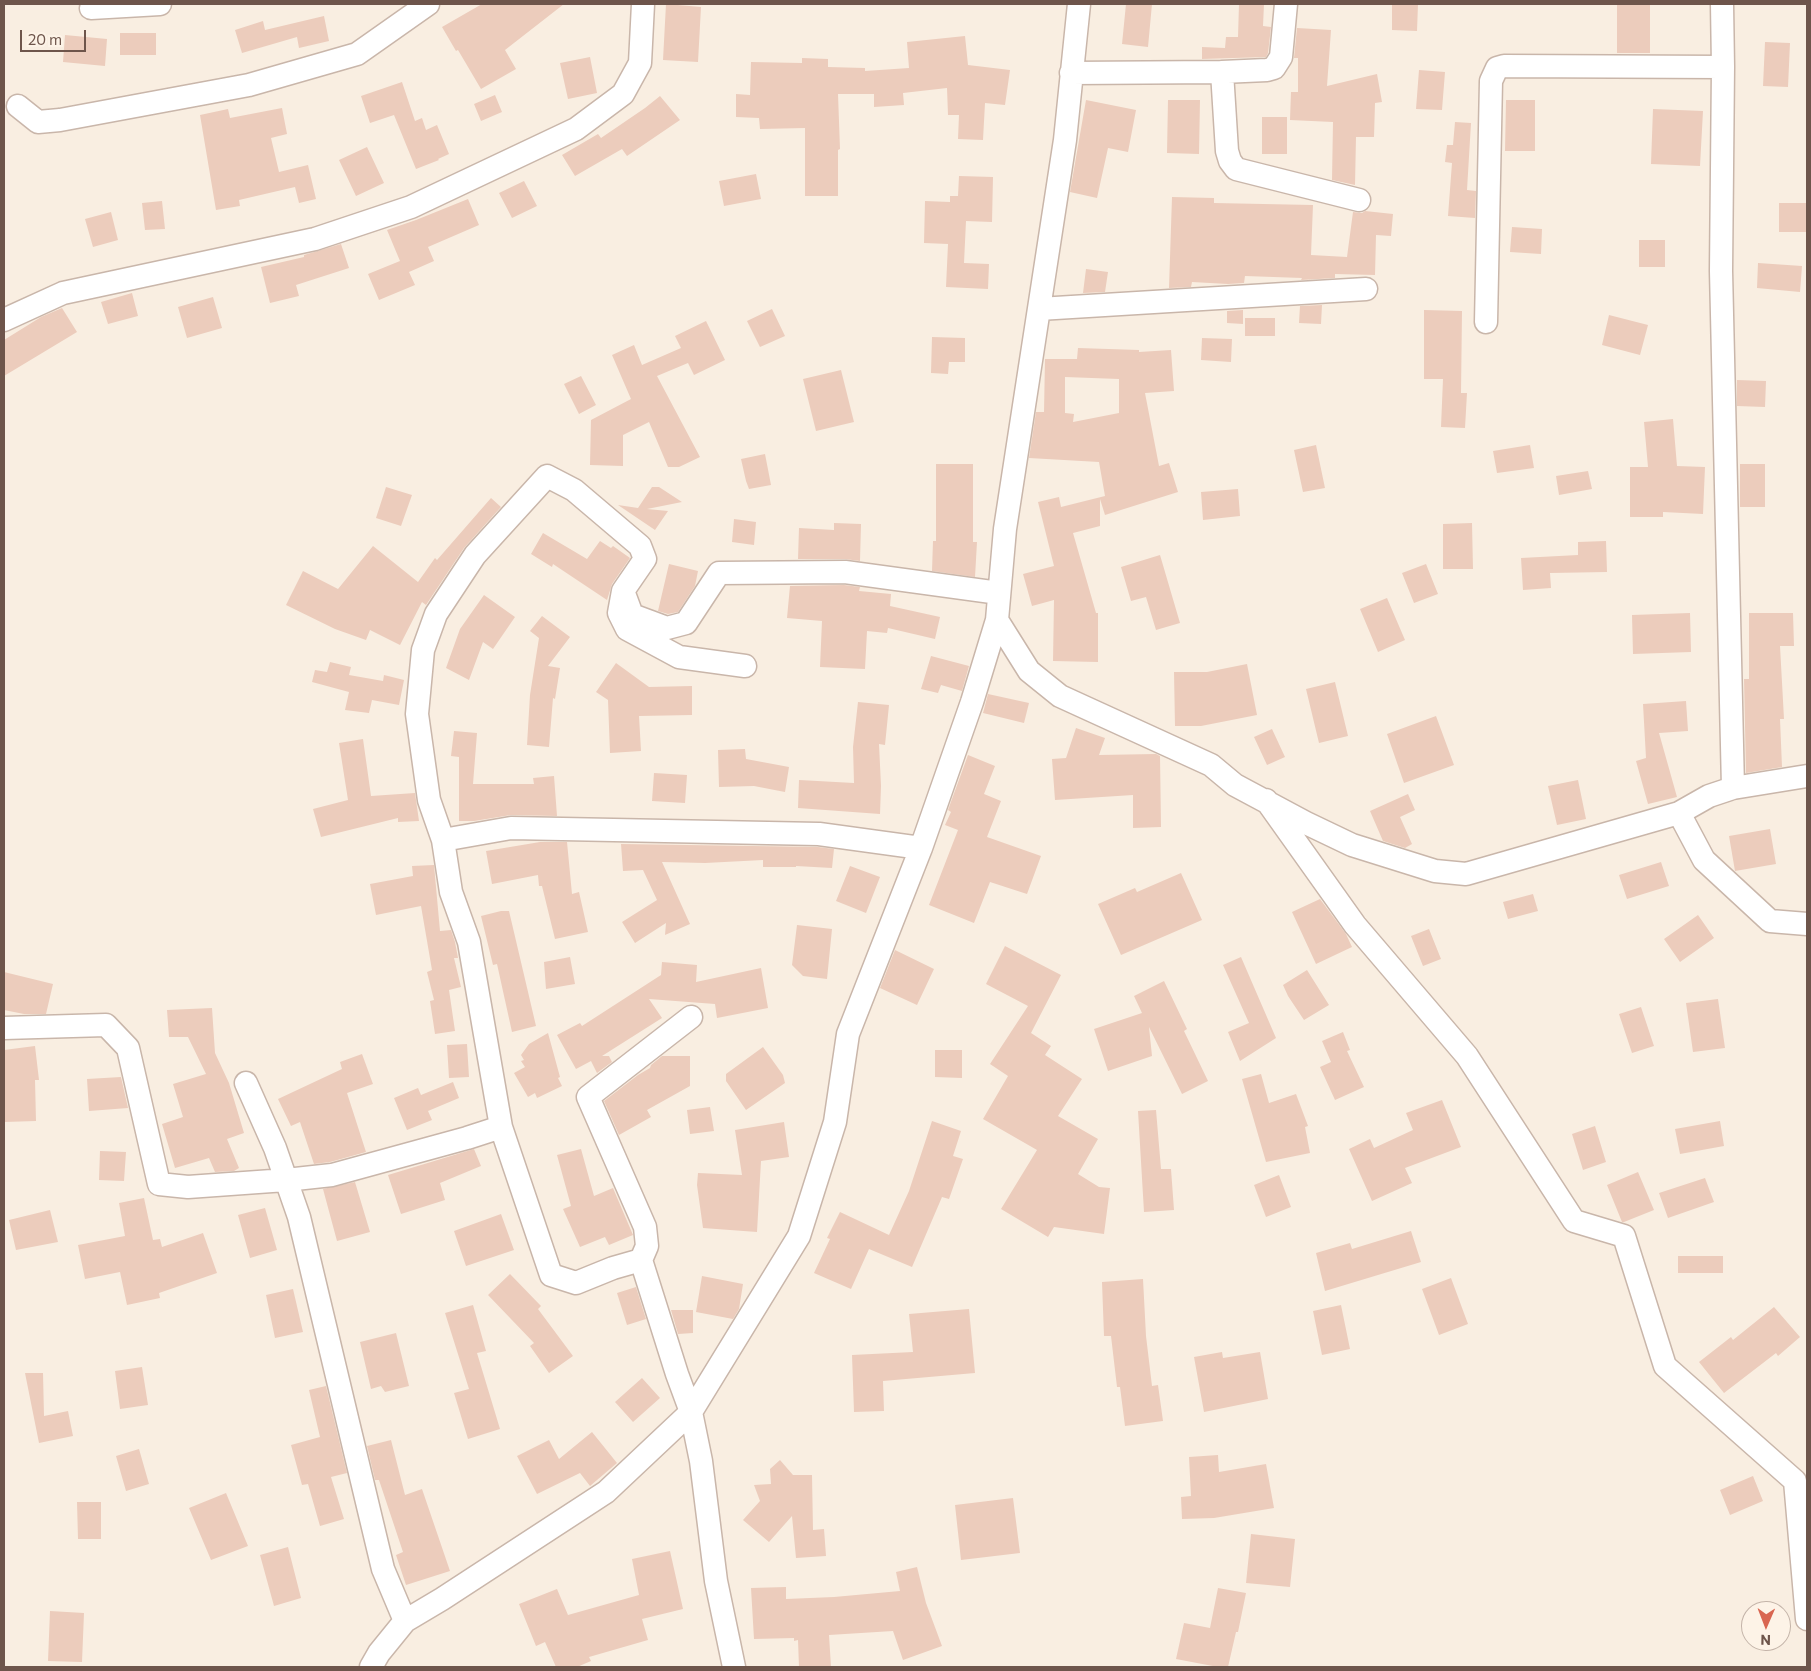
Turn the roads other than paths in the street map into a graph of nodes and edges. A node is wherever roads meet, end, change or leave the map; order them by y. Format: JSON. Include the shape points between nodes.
{"nodes":[{"id":1,"x":160,"y":4,"type":"edge"},
{"id":2,"x":428,"y":4,"type":"edge"},
{"id":3,"x":643,"y":4,"type":"edge"},
{"id":4,"x":1079,"y":4,"type":"edge"},
{"id":5,"x":1286,"y":4,"type":"edge"},
{"id":6,"x":1722,"y":4,"type":"edge"},
{"id":7,"x":91,"y":8,"type":"dead end"},
{"id":8,"x":1723,"y":67,"type":"junction"},
{"id":9,"x":1222,"y":72,"type":"junction"},
{"id":10,"x":1071,"y":73,"type":"junction"},
{"id":11,"x":18,"y":106,"type":"dead end"},
{"id":12,"x":1360,"y":200,"type":"dead end"},
{"id":13,"x":1366,"y":288,"type":"dead end"},
{"id":14,"x":1039,"y":309,"type":"junction"},
{"id":15,"x":4,"y":320,"type":"edge"},
{"id":16,"x":1486,"y":322,"type":"dead end"},
{"id":17,"x":623,"y":591,"type":"junction"},
{"id":18,"x":1000,"y":593,"type":"junction"},
{"id":19,"x":997,"y":620,"type":"junction"},
{"id":20,"x":745,"y":666,"type":"dead end"},
{"id":21,"x":1807,"y":776,"type":"edge"},
{"id":22,"x":1732,"y":788,"type":"junction"},
{"id":23,"x":1266,"y":800,"type":"junction"},
{"id":24,"x":1679,"y":813,"type":"junction"},
{"id":25,"x":443,"y":840,"type":"junction"},
{"id":26,"x":921,"y":848,"type":"junction"},
{"id":27,"x":1807,"y":924,"type":"edge"},
{"id":28,"x":691,"y":1017,"type":"dead end"},
{"id":29,"x":4,"y":1028,"type":"edge"},
{"id":30,"x":246,"y":1083,"type":"dead end"},
{"id":31,"x":501,"y":1127,"type":"junction"},
{"id":32,"x":286,"y":1180,"type":"junction"},
{"id":33,"x":641,"y":1260,"type":"junction"},
{"id":34,"x":690,"y":1412,"type":"junction"},
{"id":35,"x":1807,"y":1619,"type":"edge"},
{"id":36,"x":405,"y":1621,"type":"junction"},
{"id":37,"x":371,"y":1667,"type":"edge"},
{"id":38,"x":734,"y":1667,"type":"edge"}],
"edges":[{"from":1,"to":7,"type":"street"},
{"from":2,"to":11,"type":"street","via":[[357,54],[249,84],[60,120],[38,122]]},
{"from":3,"to":15,"type":"street","via":[[640,63],[623,94],[576,129],[411,208],[315,239],[63,294]]},
{"from":4,"to":10,"type":"street"},
{"from":5,"to":9,"type":"street","via":[[1281,57],[1274,68]]},
{"from":6,"to":8,"type":"street"},
{"from":8,"to":16,"type":"street","via":[[1497,68],[1491,81]]},
{"from":8,"to":22,"type":"street","via":[[1721,281]]},
{"from":9,"to":10,"type":"street"},
{"from":9,"to":12,"type":"street","via":[[1227,152],[1236,169]]},
{"from":10,"to":14,"type":"street","via":[[1065,140]]},
{"from":13,"to":14,"type":"street"},
{"from":14,"to":18,"type":"street","via":[[1005,529]]},
{"from":17,"to":18,"type":"street","via":[[632,615],[667,628],[686,623],[719,573],[844,572]]},
{"from":17,"to":20,"type":"street","via":[[619,612],[628,629],[679,656]]},
{"from":17,"to":25,"type":"street","via":[[645,559],[640,546],[574,490],[547,476],[475,555],[436,614],[423,650],[417,714],[429,800]]},
{"from":18,"to":19,"type":"street"},
{"from":19,"to":23,"type":"street","via":[[1029,671],[1060,696],[1211,765],[1235,784]]},
{"from":19,"to":26,"type":"street"},
{"from":21,"to":22,"type":"street"},
{"from":22,"to":24,"type":"street","via":[[1709,796]]},
{"from":23,"to":24,"type":"street","via":[[1352,845],[1435,871],[1466,874]]},
{"from":23,"to":35,"type":"street","via":[[1355,925],[1467,1056],[1574,1221],[1624,1236],[1665,1366],[1795,1481]]},
{"from":24,"to":27,"type":"street","via":[[1704,860],[1770,920]]},
{"from":25,"to":26,"type":"street","via":[[521,828],[819,834]]},
{"from":25,"to":31,"type":"street","via":[[451,892],[469,942]]},
{"from":26,"to":34,"type":"street","via":[[848,1034],[835,1122],[799,1236]]},
{"from":28,"to":33,"type":"street","via":[[588,1097],[645,1227],[646,1246]]},
{"from":29,"to":32,"type":"street","via":[[106,1026],[128,1048],[159,1184],[188,1187]]},
{"from":30,"to":32,"type":"street"},
{"from":31,"to":32,"type":"street","via":[[332,1175]]},
{"from":31,"to":33,"type":"street","via":[[552,1275],[576,1283]]},
{"from":32,"to":36,"type":"street","via":[[299,1217],[383,1569]]},
{"from":33,"to":34,"type":"street"},
{"from":34,"to":36,"type":"street","via":[[606,1492]]},
{"from":34,"to":38,"type":"street","via":[[701,1461],[716,1581]]},
{"from":36,"to":37,"type":"street"}]}
